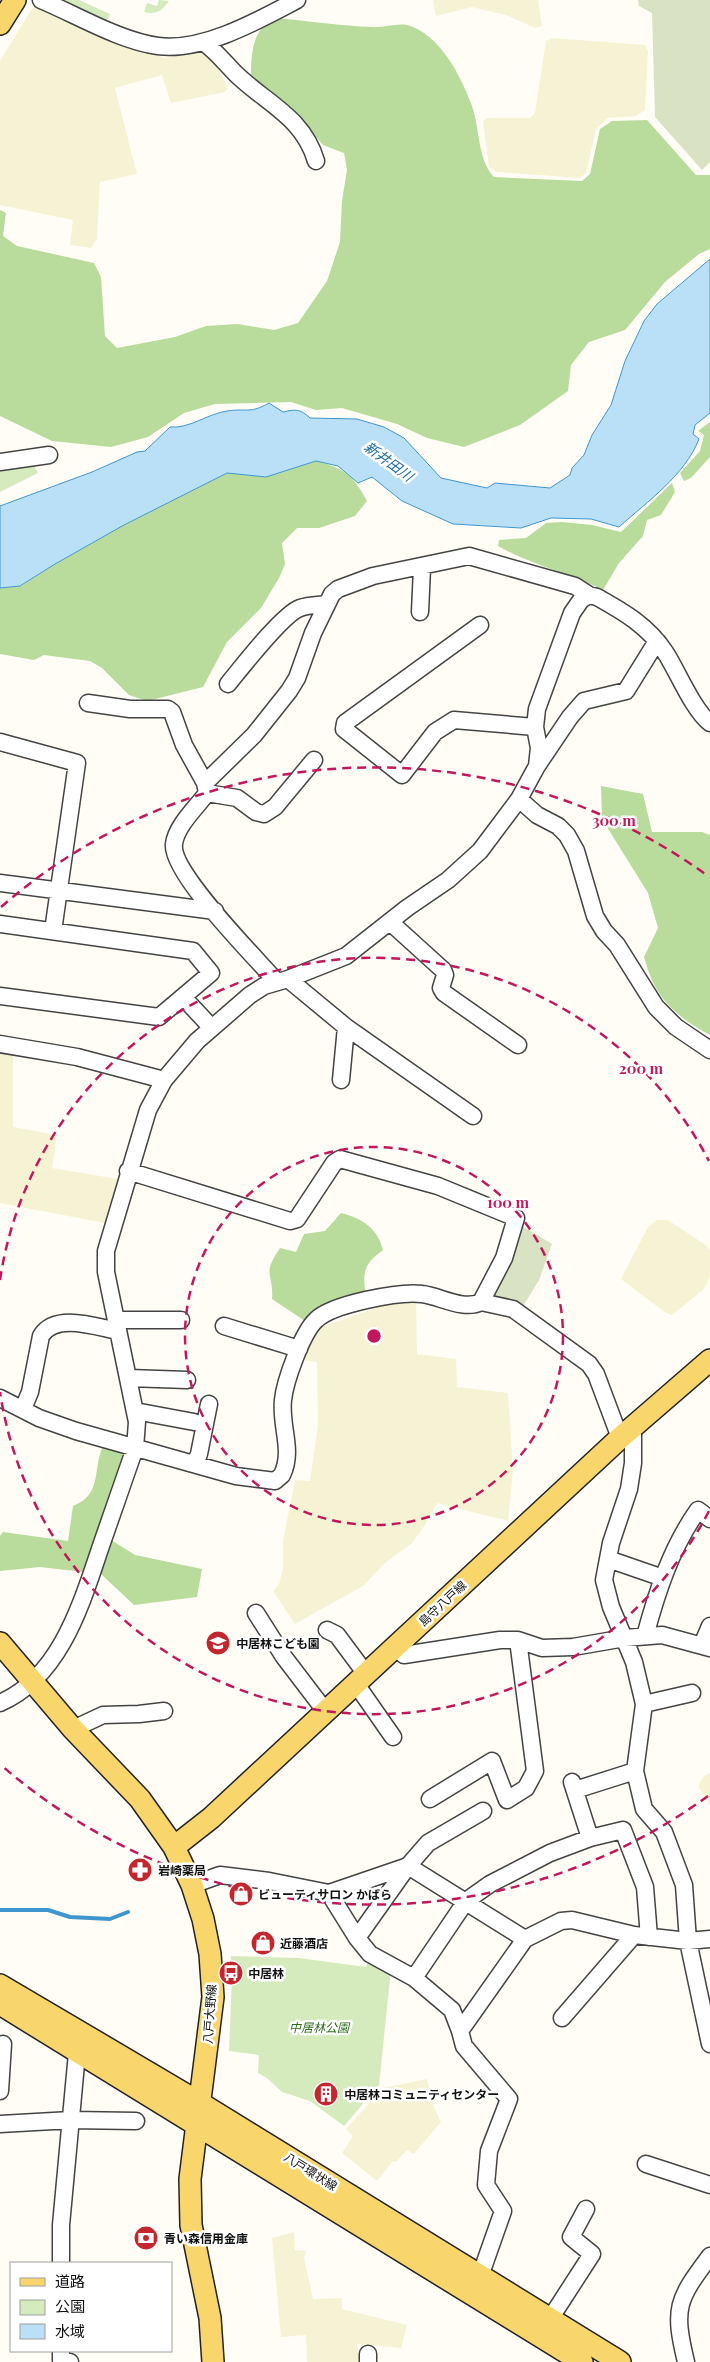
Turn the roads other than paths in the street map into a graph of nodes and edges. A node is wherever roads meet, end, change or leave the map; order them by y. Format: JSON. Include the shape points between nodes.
{"nodes":[{"id":1,"x":16,"y":0,"type":"edge"},
{"id":2,"x":41,"y":0,"type":"edge"},
{"id":3,"x":297,"y":0,"type":"edge"},
{"id":4,"x":0,"y":24,"type":"edge"},
{"id":5,"x":203,"y":42,"type":"junction"},
{"id":6,"x":316,"y":161,"type":"dead end"},
{"id":7,"x":49,"y":455,"type":"dead end"},
{"id":8,"x":0,"y":462,"type":"edge"},
{"id":9,"x":422,"y":568,"type":"junction"},
{"id":10,"x":589,"y":596,"type":"junction"},
{"id":11,"x":327,"y":604,"type":"junction"},
{"id":12,"x":420,"y":612,"type":"dead end"},
{"id":13,"x":480,"y":625,"type":"dead end"},
{"id":14,"x":656,"y":641,"type":"junction"},
{"id":15,"x":228,"y":684,"type":"dead end"},
{"id":16,"x":88,"y":703,"type":"dead end"},
{"id":17,"x":710,"y":723,"type":"edge"},
{"id":18,"x":535,"y":727,"type":"junction"},
{"id":19,"x":0,"y":742,"type":"edge"},
{"id":20,"x":314,"y":760,"type":"dead end"},
{"id":21,"x":537,"y":766,"type":"junction"},
{"id":22,"x":206,"y":788,"type":"junction"},
{"id":23,"x":519,"y":799,"type":"junction"},
{"id":24,"x":0,"y":883,"type":"edge"},
{"id":25,"x":58,"y":889,"type":"junction"},
{"id":26,"x":215,"y":911,"type":"junction"},
{"id":27,"x":390,"y":922,"type":"junction"},
{"id":28,"x":0,"y":924,"type":"edge"},
{"id":29,"x":53,"y":931,"type":"junction"},
{"id":30,"x":283,"y":981,"type":"junction"},
{"id":31,"x":0,"y":996,"type":"edge"},
{"id":32,"x":183,"y":997,"type":"junction"},
{"id":33,"x":211,"y":1027,"type":"junction"},
{"id":34,"x":346,"y":1027,"type":"junction"},
{"id":35,"x":0,"y":1044,"type":"edge"},
{"id":36,"x":518,"y":1044,"type":"dead end"},
{"id":37,"x":710,"y":1050,"type":"edge"},
{"id":38,"x":164,"y":1080,"type":"junction"},
{"id":39,"x":341,"y":1080,"type":"dead end"},
{"id":40,"x":474,"y":1116,"type":"dead end"},
{"id":41,"x":128,"y":1171,"type":"junction"},
{"id":42,"x":481,"y":1302,"type":"junction"},
{"id":43,"x":181,"y":1320,"type":"dead end"},
{"id":44,"x":117,"y":1326,"type":"junction"},
{"id":45,"x":224,"y":1326,"type":"dead end"},
{"id":46,"x":299,"y":1349,"type":"junction"},
{"id":47,"x":710,"y":1360,"type":"edge"},
{"id":48,"x":129,"y":1378,"type":"junction"},
{"id":49,"x":187,"y":1380,"type":"dead end"},
{"id":50,"x":0,"y":1398,"type":"edge"},
{"id":51,"x":209,"y":1404,"type":"dead end"},
{"id":52,"x":23,"y":1409,"type":"junction"},
{"id":53,"x":135,"y":1411,"type":"junction"},
{"id":54,"x":194,"y":1422,"type":"dead end"},
{"id":55,"x":626,"y":1432,"type":"junction"},
{"id":56,"x":134,"y":1448,"type":"junction"},
{"id":57,"x":195,"y":1464,"type":"junction"},
{"id":58,"x":710,"y":1519,"type":"edge"},
{"id":59,"x":608,"y":1559,"type":"junction"},
{"id":60,"x":663,"y":1578,"type":"junction"},
{"id":61,"x":256,"y":1613,"type":"dead end"},
{"id":62,"x":710,"y":1626,"type":"edge"},
{"id":63,"x":327,"y":1630,"type":"dead end"},
{"id":64,"x":645,"y":1636,"type":"junction"},
{"id":65,"x":625,"y":1638,"type":"junction"},
{"id":66,"x":518,"y":1640,"type":"junction"},
{"id":67,"x":0,"y":1643,"type":"edge"},
{"id":68,"x":395,"y":1646,"type":"junction"},
{"id":69,"x":706,"y":1647,"type":"edge"},
{"id":70,"x":361,"y":1679,"type":"junction"},
{"id":71,"x":32,"y":1682,"type":"junction"},
{"id":72,"x":692,"y":1693,"type":"dead end"},
{"id":73,"x":0,"y":1703,"type":"edge"},
{"id":74,"x":644,"y":1704,"type":"junction"},
{"id":75,"x":164,"y":1711,"type":"dead end"},
{"id":76,"x":326,"y":1712,"type":"junction"},
{"id":77,"x":73,"y":1729,"type":"junction"},
{"id":78,"x":393,"y":1737,"type":"dead end"},
{"id":79,"x":636,"y":1771,"type":"junction"},
{"id":80,"x":430,"y":1799,"type":"dead end"},
{"id":81,"x":483,"y":1811,"type":"dead end"},
{"id":82,"x":590,"y":1838,"type":"junction"},
{"id":83,"x":174,"y":1847,"type":"junction"},
{"id":84,"x":408,"y":1866,"type":"junction"},
{"id":85,"x":192,"y":1885,"type":"junction"},
{"id":86,"x":328,"y":1893,"type":"junction"},
{"id":87,"x":466,"y":1901,"type":"junction"},
{"id":88,"x":641,"y":1936,"type":"junction"},
{"id":89,"x":357,"y":1938,"type":"junction"},
{"id":90,"x":525,"y":1939,"type":"junction"},
{"id":91,"x":710,"y":1939,"type":"edge"},
{"id":92,"x":688,"y":1941,"type":"junction"},
{"id":93,"x":414,"y":1978,"type":"junction"},
{"id":94,"x":0,"y":1984,"type":"edge"},
{"id":95,"x":0,"y":2004,"type":"edge"},
{"id":96,"x":562,"y":2018,"type":"dead end"},
{"id":97,"x":460,"y":2031,"type":"junction"},
{"id":98,"x":710,"y":2044,"type":"edge"},
{"id":99,"x":2,"y":2051,"type":"edge"},
{"id":100,"x":77,"y":2053,"type":"junction"},
{"id":101,"x":0,"y":2091,"type":"edge"},
{"id":102,"x":199,"y":2114,"type":"junction"},
{"id":103,"x":71,"y":2120,"type":"junction"},
{"id":104,"x":136,"y":2121,"type":"dead end"},
{"id":105,"x":0,"y":2124,"type":"edge"},
{"id":106,"x":646,"y":2164,"type":"dead end"},
{"id":107,"x":710,"y":2185,"type":"edge"},
{"id":108,"x":586,"y":2209,"type":"dead end"},
{"id":109,"x":710,"y":2256,"type":"edge"},
{"id":110,"x":61,"y":2262,"type":"edge"},
{"id":111,"x":477,"y":2285,"type":"junction"},
{"id":112,"x":550,"y":2319,"type":"junction"},
{"id":113,"x":61,"y":2352,"type":"edge"},
{"id":114,"x":70,"y":2362,"type":"edge"},
{"id":115,"x":212,"y":2362,"type":"edge"},
{"id":116,"x":582,"y":2362,"type":"edge"},
{"id":117,"x":620,"y":2362,"type":"edge"},
{"id":118,"x":686,"y":2362,"type":"edge"}],
"edges":[{"from":1,"to":4,"type":"main road"},
{"from":2,"to":5,"type":"street","via":[[146,43],[164,46]]},
{"from":3,"to":5,"type":"street","via":[[254,22]]},
{"from":5,"to":6,"type":"street","via":[[298,126],[312,146]]},
{"from":7,"to":8,"type":"street"},
{"from":9,"to":10,"type":"street","via":[[469,556],[477,557],[574,586]]},
{"from":9,"to":11,"type":"street","via":[[355,582],[338,589]]},
{"from":9,"to":12,"type":"street"},
{"from":10,"to":14,"type":"street","via":[[597,597],[647,628]]},
{"from":10,"to":18,"type":"street","via":[[581,600],[572,613],[546,680]]},
{"from":11,"to":15,"type":"street","via":[[299,608],[291,614]]},
{"from":11,"to":22,"type":"street","via":[[289,691]]},
{"from":13,"to":18,"type":"street","via":[[345,723],[344,729],[402,775],[435,732],[454,720]]},
{"from":14,"to":17,"type":"street"},
{"from":14,"to":21,"type":"street","via":[[626,691],[584,700]]},
{"from":16,"to":22,"type":"street","via":[[130,709],[168,709]]},
{"from":18,"to":21,"type":"street","via":[[539,748]]},
{"from":19,"to":25,"type":"street","via":[[77,763]]},
{"from":20,"to":22,"type":"street","via":[[276,807],[264,814],[237,798]]},
{"from":21,"to":23,"type":"street"},
{"from":22,"to":26,"type":"street","via":[[178,832],[173,852],[192,885]]},
{"from":23,"to":27,"type":"street","via":[[464,867]]},
{"from":23,"to":37,"type":"street","via":[[566,834],[576,851],[595,916],[604,931],[618,944],[656,1007],[676,1027]]},
{"from":24,"to":25,"type":"street"},
{"from":25,"to":26,"type":"street"},
{"from":25,"to":29,"type":"street"},
{"from":26,"to":30,"type":"street"},
{"from":27,"to":30,"type":"street","via":[[346,956]]},
{"from":27,"to":36,"type":"street","via":[[443,970],[445,975],[441,988],[444,993]]},
{"from":28,"to":29,"type":"street"},
{"from":29,"to":32,"type":"street","via":[[193,951],[211,973]]},
{"from":30,"to":33,"type":"street","via":[[264,986]]},
{"from":30,"to":34,"type":"street"},
{"from":31,"to":32,"type":"street","via":[[159,1017]]},
{"from":32,"to":33,"type":"street"},
{"from":33,"to":38,"type":"street"},
{"from":34,"to":39,"type":"street"},
{"from":34,"to":40,"type":"street"},
{"from":35,"to":38,"type":"street","via":[[77,1057]]},
{"from":38,"to":41,"type":"street","via":[[148,1110]]},
{"from":41,"to":42,"type":"street","via":[[290,1221],[297,1219],[340,1159],[438,1186],[516,1218],[504,1258]]},
{"from":41,"to":44,"type":"street","via":[[106,1251],[106,1272]]},
{"from":42,"to":46,"type":"street","via":[[475,1305],[409,1293],[382,1297],[340,1308],[318,1318],[307,1330]]},
{"from":42,"to":55,"type":"street","via":[[513,1309],[589,1364]]},
{"from":43,"to":44,"type":"street"},
{"from":44,"to":48,"type":"street"},
{"from":44,"to":52,"type":"street","via":[[54,1324],[45,1330]]},
{"from":45,"to":46,"type":"street"},
{"from":46,"to":57,"type":"street","via":[[283,1400],[288,1451],[282,1475],[275,1481],[236,1476]]},
{"from":47,"to":55,"type":"main road","name":"島守八戸線"},
{"from":48,"to":49,"type":"street"},
{"from":48,"to":53,"type":"street"},
{"from":50,"to":52,"type":"street"},
{"from":51,"to":57,"type":"street"},
{"from":52,"to":56,"type":"street","via":[[76,1431]]},
{"from":53,"to":54,"type":"street"},
{"from":53,"to":56,"type":"street"},
{"from":55,"to":59,"type":"street","via":[[633,1463],[629,1489]]},
{"from":55,"to":68,"type":"main road","name":"島守八戸線"},
{"from":56,"to":57,"type":"street"},
{"from":56,"to":71,"type":"street","via":[[78,1612],[55,1653]]},
{"from":58,"to":60,"type":"street","via":[[698,1510],[684,1530]]},
{"from":59,"to":60,"type":"street"},
{"from":59,"to":65,"type":"street","via":[[604,1580]]},
{"from":60,"to":64,"type":"street"},
{"from":61,"to":76,"type":"street","via":[[284,1657]]},
{"from":62,"to":69,"type":"street"},
{"from":63,"to":70,"type":"street","via":[[338,1635]]},
{"from":64,"to":65,"type":"street"},
{"from":64,"to":69,"type":"street","via":[[662,1635]]},
{"from":65,"to":66,"type":"street","via":[[573,1647],[542,1648]]},
{"from":65,"to":74,"type":"street"},
{"from":66,"to":68,"type":"street","via":[[404,1655]]},
{"from":66,"to":80,"type":"street","via":[[535,1771],[526,1788],[507,1800],[492,1761]]},
{"from":67,"to":71,"type":"main road","name":"八戸大野線"},
{"from":68,"to":70,"type":"main road","name":"島守八戸線"},
{"from":70,"to":76,"type":"main road","name":"島守八戸線"},
{"from":70,"to":78,"type":"street"},
{"from":71,"to":73,"type":"street"},
{"from":71,"to":77,"type":"main road","name":"八戸大野線"},
{"from":72,"to":74,"type":"street"},
{"from":74,"to":79,"type":"street"},
{"from":75,"to":77,"type":"street","via":[[103,1715]]},
{"from":76,"to":83,"type":"main road","name":"島守八戸線","via":[[211,1818]]},
{"from":77,"to":83,"type":"main road","name":"八戸大野線","via":[[140,1799]]},
{"from":79,"to":82,"type":"street","via":[[574,1786]]},
{"from":79,"to":92,"type":"street","via":[[644,1809],[664,1832],[684,1885]]},
{"from":81,"to":84,"type":"street","via":[[428,1843]]},
{"from":82,"to":87,"type":"street","via":[[550,1853],[490,1884]]},
{"from":82,"to":88,"type":"street","via":[[623,1830],[645,1887]]},
{"from":83,"to":85,"type":"main road","name":"八戸大野線"},
{"from":84,"to":86,"type":"street"},
{"from":84,"to":87,"type":"street"},
{"from":84,"to":89,"type":"street"},
{"from":85,"to":86,"type":"street","via":[[220,1875]]},
{"from":85,"to":102,"type":"main road","name":"八戸大野線","via":[[210,1954],[213,1997]]},
{"from":86,"to":89,"type":"street"},
{"from":87,"to":90,"type":"street"},
{"from":87,"to":93,"type":"street"},
{"from":88,"to":90,"type":"street","via":[[572,1920],[561,1921]]},
{"from":88,"to":92,"type":"street"},
{"from":88,"to":96,"type":"street"},
{"from":89,"to":93,"type":"street","via":[[370,1954]]},
{"from":90,"to":97,"type":"street"},
{"from":91,"to":92,"type":"street"},
{"from":92,"to":98,"type":"street"},
{"from":93,"to":97,"type":"street","via":[[452,2010]]},
{"from":94,"to":102,"type":"main road","name":"八戸環状線"},
{"from":95,"to":100,"type":"main road","name":"八戸環状線"},
{"from":97,"to":111,"type":"street","via":[[464,2046],[509,2099],[489,2151],[486,2185],[503,2211]]},
{"from":99,"to":101,"type":"street"},
{"from":100,"to":102,"type":"main road","name":"八戸環状線"},
{"from":100,"to":103,"type":"street"},
{"from":102,"to":111,"type":"main road","name":"八戸環状線"},
{"from":102,"to":115,"type":"main road","name":"八戸大野線","via":[[190,2179],[191,2225],[210,2318]]},
{"from":103,"to":104,"type":"street"},
{"from":103,"to":105,"type":"street"},
{"from":103,"to":110,"type":"street","via":[[61,2225]]},
{"from":106,"to":107,"type":"street"},
{"from":108,"to":112,"type":"street","via":[[571,2237],[592,2254]]},
{"from":109,"to":118,"type":"street","via":[[686,2288],[681,2302],[678,2319]]},
{"from":111,"to":112,"type":"main road","name":"八戸環状線"},
{"from":111,"to":116,"type":"main road","name":"八戸環状線"},
{"from":112,"to":117,"type":"main road","name":"八戸環状線"},
{"from":113,"to":114,"type":"street","via":[[61,2360]]}]}
